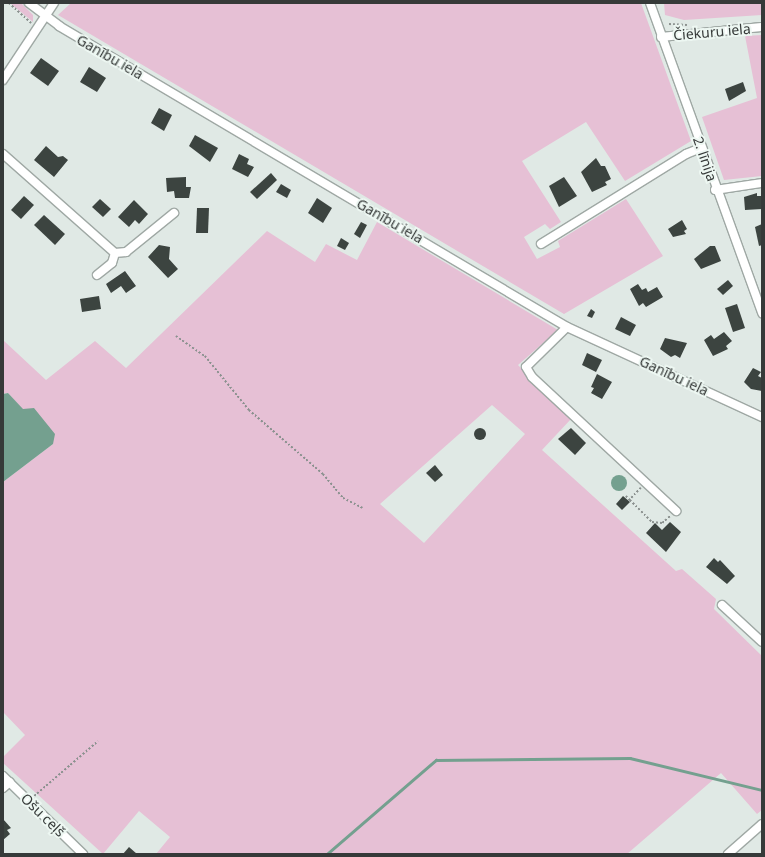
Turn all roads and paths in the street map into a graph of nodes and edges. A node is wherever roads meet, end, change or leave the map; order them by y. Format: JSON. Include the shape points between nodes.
{"nodes":[{"id":1,"x":8,"y":3,"type":"edge"},
{"id":2,"x":29,"y":3,"type":"edge"},
{"id":3,"x":54,"y":3,"type":"edge"},
{"id":4,"x":650,"y":3,"type":"edge"},
{"id":5,"x":44,"y":15,"type":"junction"},
{"id":6,"x":37,"y":27,"type":"junction"},
{"id":7,"x":762,"y":27,"type":"edge"},
{"id":8,"x":661,"y":37,"type":"junction"},
{"id":9,"x":3,"y":80,"type":"edge"},
{"id":10,"x":701,"y":148,"type":"junction"},
{"id":11,"x":3,"y":154,"type":"edge"},
{"id":12,"x":762,"y":183,"type":"edge"},
{"id":13,"x":716,"y":190,"type":"junction"},
{"id":14,"x":174,"y":212,"type":"dead end"},
{"id":15,"x":541,"y":244,"type":"dead end"},
{"id":16,"x":115,"y":253,"type":"junction"},
{"id":17,"x":97,"y":275,"type":"dead end"},
{"id":18,"x":760,"y":302,"type":"edge"},
{"id":19,"x":762,"y":313,"type":"edge"},
{"id":20,"x":567,"y":327,"type":"junction"},
{"id":21,"x":176,"y":336,"type":"dead end"},
{"id":22,"x":762,"y":417,"type":"edge"},
{"id":23,"x":646,"y":482,"type":"junction"},
{"id":24,"x":626,"y":496,"type":"dead end"},
{"id":25,"x":630,"y":500,"type":"junction"},
{"id":26,"x":363,"y":508,"type":"dead end"},
{"id":27,"x":676,"y":511,"type":"joint"},
{"id":28,"x":722,"y":605,"type":"dead end"},
{"id":29,"x":762,"y":642,"type":"edge"},
{"id":30,"x":98,"y":741,"type":"dead end"},
{"id":31,"x":3,"y":776,"type":"edge"},
{"id":32,"x":10,"y":782,"type":"junction"},
{"id":33,"x":3,"y":788,"type":"edge"},
{"id":34,"x":29,"y":800,"type":"junction"},
{"id":35,"x":762,"y":824,"type":"edge"},
{"id":36,"x":83,"y":854,"type":"edge"},
{"id":37,"x":728,"y":854,"type":"edge"}],
"edges":[{"from":1,"to":6,"type":"path"},
{"from":2,"to":5,"type":"street","name":"Ganību iela"},
{"from":3,"to":5,"type":"street"},
{"from":4,"to":8,"type":"street","name":"2. līnija"},
{"from":5,"to":6,"type":"street"},
{"from":5,"to":20,"type":"street","name":"Ganību iela"},
{"from":6,"to":9,"type":"street"},
{"from":7,"to":8,"type":"street","name":"Čiekuru iela"},
{"from":8,"to":10,"type":"street","name":"2. līnija"},
{"from":10,"to":13,"type":"street","name":"2. līnija"},
{"from":10,"to":15,"type":"street","via":[[686,154]]},
{"from":11,"to":16,"type":"street"},
{"from":12,"to":13,"type":"street"},
{"from":13,"to":18,"type":"street","name":"2. līnija"},
{"from":14,"to":16,"type":"street","via":[[126,252]]},
{"from":16,"to":17,"type":"street","via":[[112,263]]},
{"from":18,"to":19,"type":"street","name":"2. līnija"},
{"from":20,"to":22,"type":"street","name":"Ganību iela"},
{"from":20,"to":23,"type":"street","via":[[526,367],[532,377]]},
{"from":21,"to":26,"type":"path","via":[[205,356],[249,410],[323,474],[343,498]]},
{"from":23,"to":25,"type":"path"},
{"from":23,"to":27,"type":"street"},
{"from":24,"to":25,"type":"path"},
{"from":25,"to":27,"type":"path","via":[[652,522],[662,523]]},
{"from":28,"to":29,"type":"street"},
{"from":30,"to":34,"type":"path"},
{"from":31,"to":32,"type":"street","name":"Ošu ceļš"},
{"from":32,"to":33,"type":"street"},
{"from":32,"to":34,"type":"street","name":"Ošu ceļš"},
{"from":34,"to":36,"type":"street","name":"Ošu ceļš"},
{"from":35,"to":37,"type":"street"}]}
